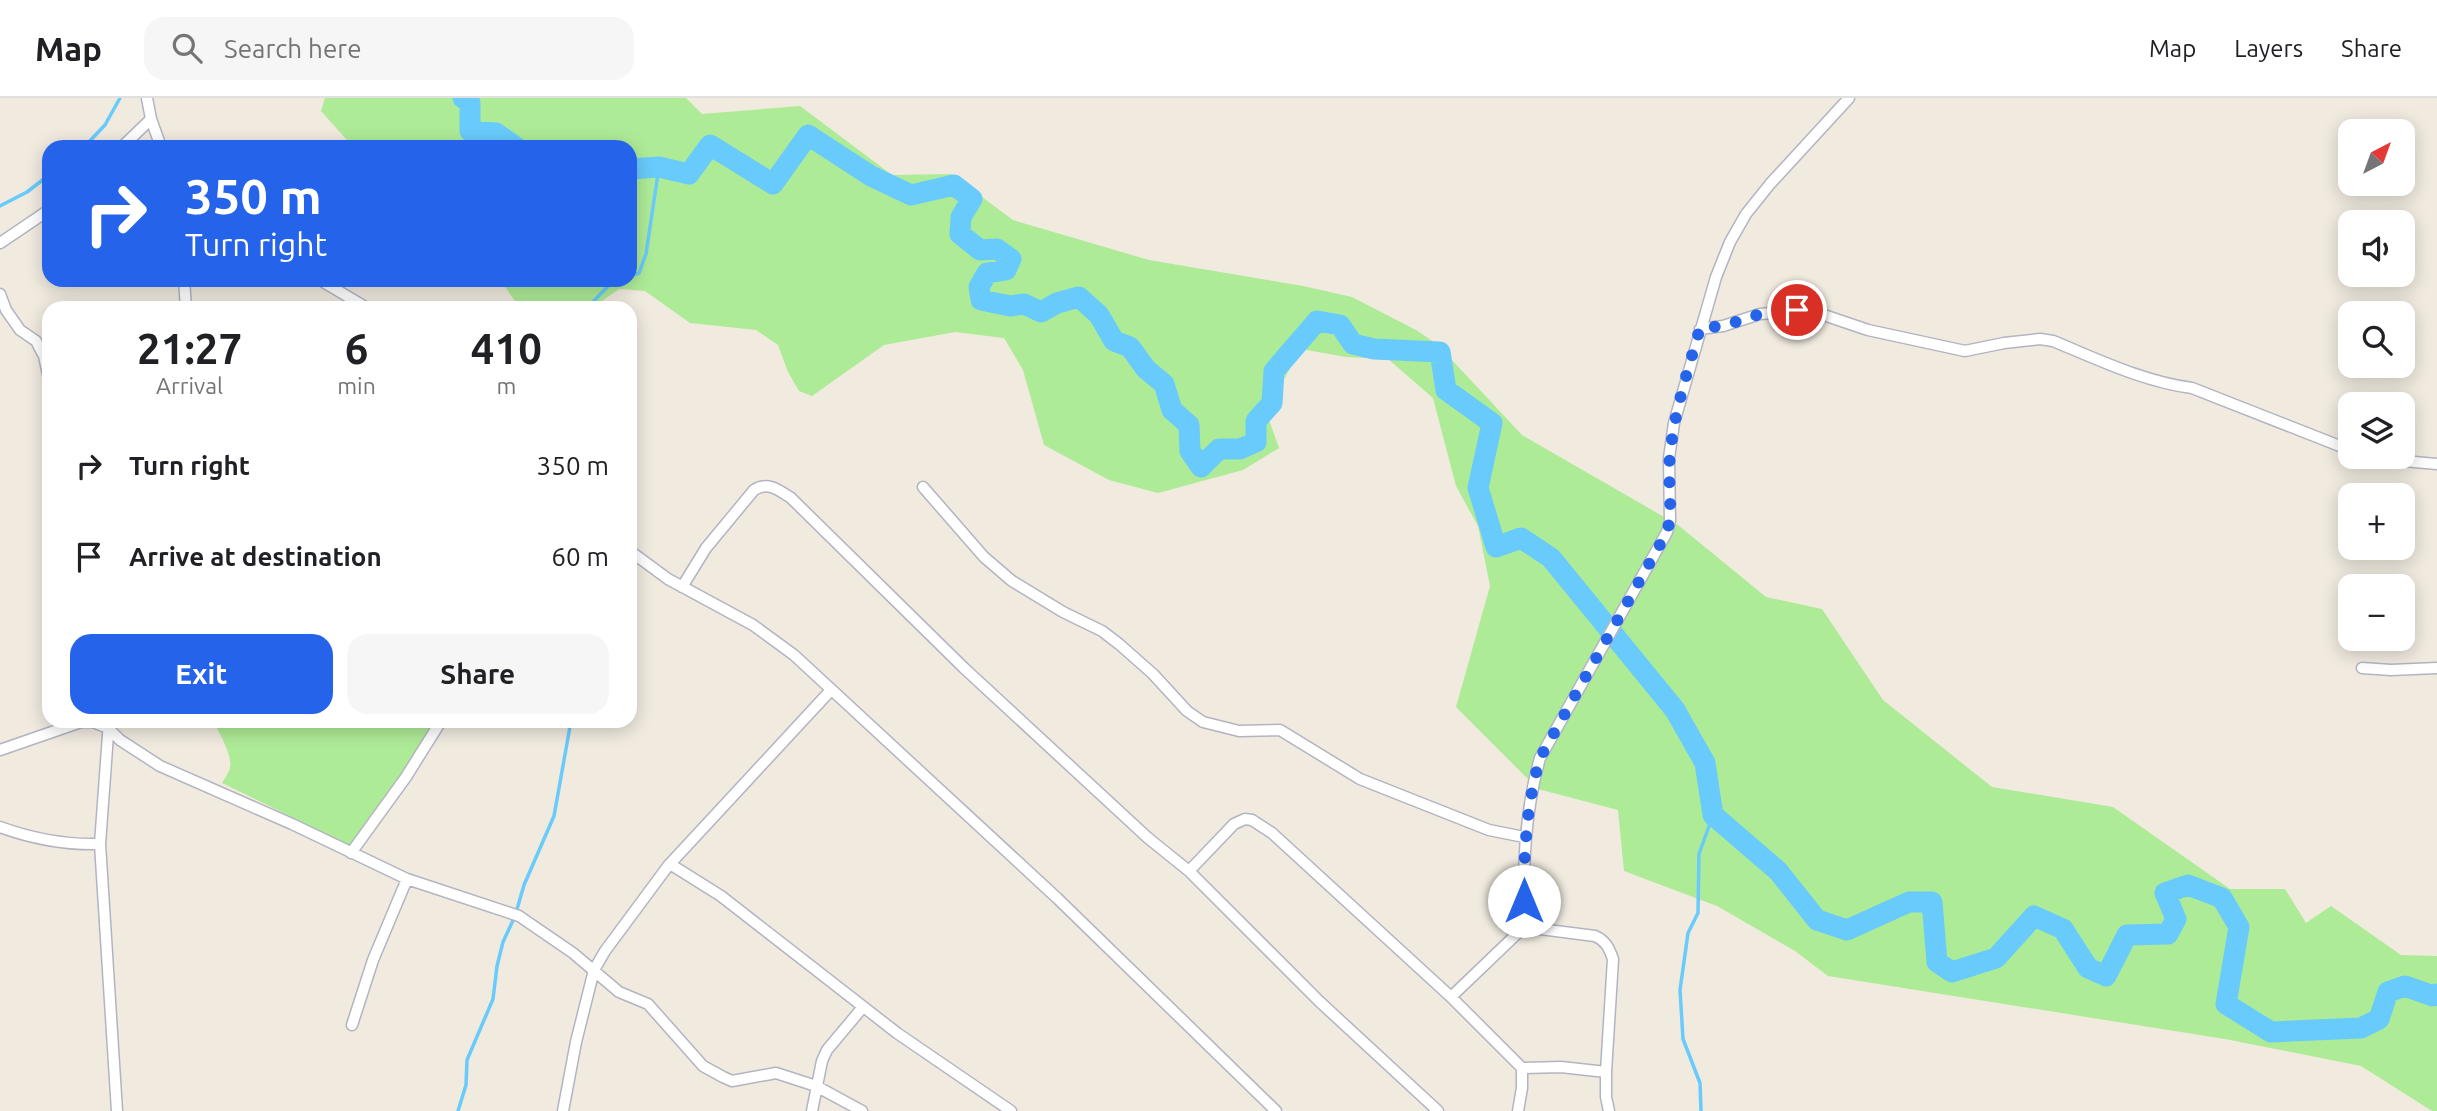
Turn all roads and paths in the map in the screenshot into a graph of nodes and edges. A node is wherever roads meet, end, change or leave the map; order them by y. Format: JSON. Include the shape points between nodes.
{"nodes":[{"id":1,"x":147,"y":98,"type":"edge"},
{"id":2,"x":1850,"y":98,"type":"edge"},
{"id":3,"x":151,"y":119,"type":"junction"},
{"id":4,"x":129,"y":140,"type":"edge"},
{"id":5,"x":158,"y":140,"type":"edge"},
{"id":6,"x":42,"y":214,"type":"edge"},
{"id":7,"x":0,"y":243,"type":"edge"},
{"id":8,"x":332,"y":287,"type":"edge"},
{"id":9,"x":0,"y":294,"type":"edge"},
{"id":10,"x":355,"y":301,"type":"edge"},
{"id":11,"x":1700,"y":328,"type":"junction"},
{"id":12,"x":42,"y":352,"type":"edge"},
{"id":13,"x":2338,"y":445,"type":"edge"},
{"id":14,"x":2415,"y":462,"type":"edge"},
{"id":15,"x":2437,"y":464,"type":"edge"},
{"id":16,"x":923,"y":487,"type":"dead end"},
{"id":17,"x":637,"y":556,"type":"edge"},
{"id":18,"x":681,"y":587,"type":"junction"},
{"id":19,"x":2362,"y":668,"type":"dead end"},
{"id":20,"x":2437,"y":668,"type":"edge"},
{"id":21,"x":831,"y":690,"type":"junction"},
{"id":22,"x":64,"y":728,"type":"edge"},
{"id":23,"x":108,"y":728,"type":"edge"},
{"id":24,"x":111,"y":728,"type":"edge"},
{"id":25,"x":437,"y":728,"type":"edge"},
{"id":26,"x":0,"y":750,"type":"edge"},
{"id":27,"x":0,"y":827,"type":"edge"},
{"id":28,"x":1524,"y":837,"type":"junction"},
{"id":29,"x":100,"y":844,"type":"junction"},
{"id":30,"x":351,"y":853,"type":"junction"},
{"id":31,"x":670,"y":864,"type":"junction"},
{"id":32,"x":1189,"y":871,"type":"junction"},
{"id":33,"x":407,"y":879,"type":"junction"},
{"id":34,"x":1524,"y":927,"type":"junction"},
{"id":35,"x":594,"y":970,"type":"junction"},
{"id":36,"x":1451,"y":997,"type":"junction"},
{"id":37,"x":863,"y":1007,"type":"junction"},
{"id":38,"x":352,"y":1025,"type":"dead end"},
{"id":39,"x":1522,"y":1068,"type":"junction"},
{"id":40,"x":1606,"y":1072,"type":"junction"},
{"id":41,"x":816,"y":1086,"type":"junction"},
{"id":42,"x":117,"y":1111,"type":"edge"},
{"id":43,"x":563,"y":1111,"type":"edge"},
{"id":44,"x":812,"y":1111,"type":"edge"},
{"id":45,"x":862,"y":1111,"type":"edge"},
{"id":46,"x":1011,"y":1111,"type":"edge"},
{"id":47,"x":1276,"y":1111,"type":"edge"},
{"id":48,"x":1438,"y":1111,"type":"edge"},
{"id":49,"x":1518,"y":1111,"type":"edge"},
{"id":50,"x":1609,"y":1111,"type":"edge"}],
"edges":[{"from":1,"to":3,"type":"street"},
{"from":2,"to":11,"type":"street","via":[[1746,214],[1716,277]]},
{"from":3,"to":4,"type":"street"},
{"from":3,"to":5,"type":"street"},
{"from":6,"to":7,"type":"street"},
{"from":8,"to":10,"type":"street"},
{"from":9,"to":12,"type":"street","via":[[20,330],[36,341]]},
{"from":11,"to":13,"type":"street","via":[[1760,314],[1809,310],[1868,330],[1965,351],[2004,343],[2053,341],[2145,377],[2192,388]]},
{"from":11,"to":28,"type":"street","via":[[1674,423],[1667,532],[1540,758]]},
{"from":14,"to":15,"type":"street"},
{"from":16,"to":28,"type":"street","via":[[984,557],[1012,581],[1102,631],[1203,722],[1238,731],[1280,730],[1360,779],[1489,830]]},
{"from":17,"to":18,"type":"street"},
{"from":18,"to":21,"type":"street","via":[[753,625]]},
{"from":18,"to":32,"type":"street","via":[[754,490],[774,487],[797,503],[964,668]]},
{"from":19,"to":20,"type":"street"},
{"from":21,"to":31,"type":"street"},
{"from":21,"to":47,"type":"street","via":[[1057,898]]},
{"from":22,"to":26,"type":"street"},
{"from":23,"to":29,"type":"street"},
{"from":24,"to":30,"type":"street","via":[[120,740],[160,766]]},
{"from":25,"to":30,"type":"street"},
{"from":27,"to":29,"type":"street","via":[[58,842]]},
{"from":28,"to":34,"type":"street"},
{"from":29,"to":42,"type":"street"},
{"from":30,"to":33,"type":"street"},
{"from":31,"to":35,"type":"street"},
{"from":31,"to":37,"type":"street","via":[[720,896]]},
{"from":32,"to":36,"type":"street","via":[[1234,824],[1252,820]]},
{"from":32,"to":48,"type":"street"},
{"from":33,"to":35,"type":"street","via":[[515,914]]},
{"from":33,"to":38,"type":"street"},
{"from":34,"to":36,"type":"street"},
{"from":34,"to":40,"type":"street","via":[[1595,936],[1609,947],[1614,959]]},
{"from":35,"to":41,"type":"street","via":[[619,992],[648,1004],[704,1066],[723,1077],[732,1081],[776,1073]]},
{"from":35,"to":43,"type":"street"},
{"from":36,"to":39,"type":"street"},
{"from":37,"to":41,"type":"street","via":[[827,1050]]},
{"from":37,"to":46,"type":"street"},
{"from":39,"to":40,"type":"street"},
{"from":39,"to":49,"type":"street"},
{"from":40,"to":50,"type":"street"},
{"from":41,"to":44,"type":"street"},
{"from":41,"to":45,"type":"street"}]}
